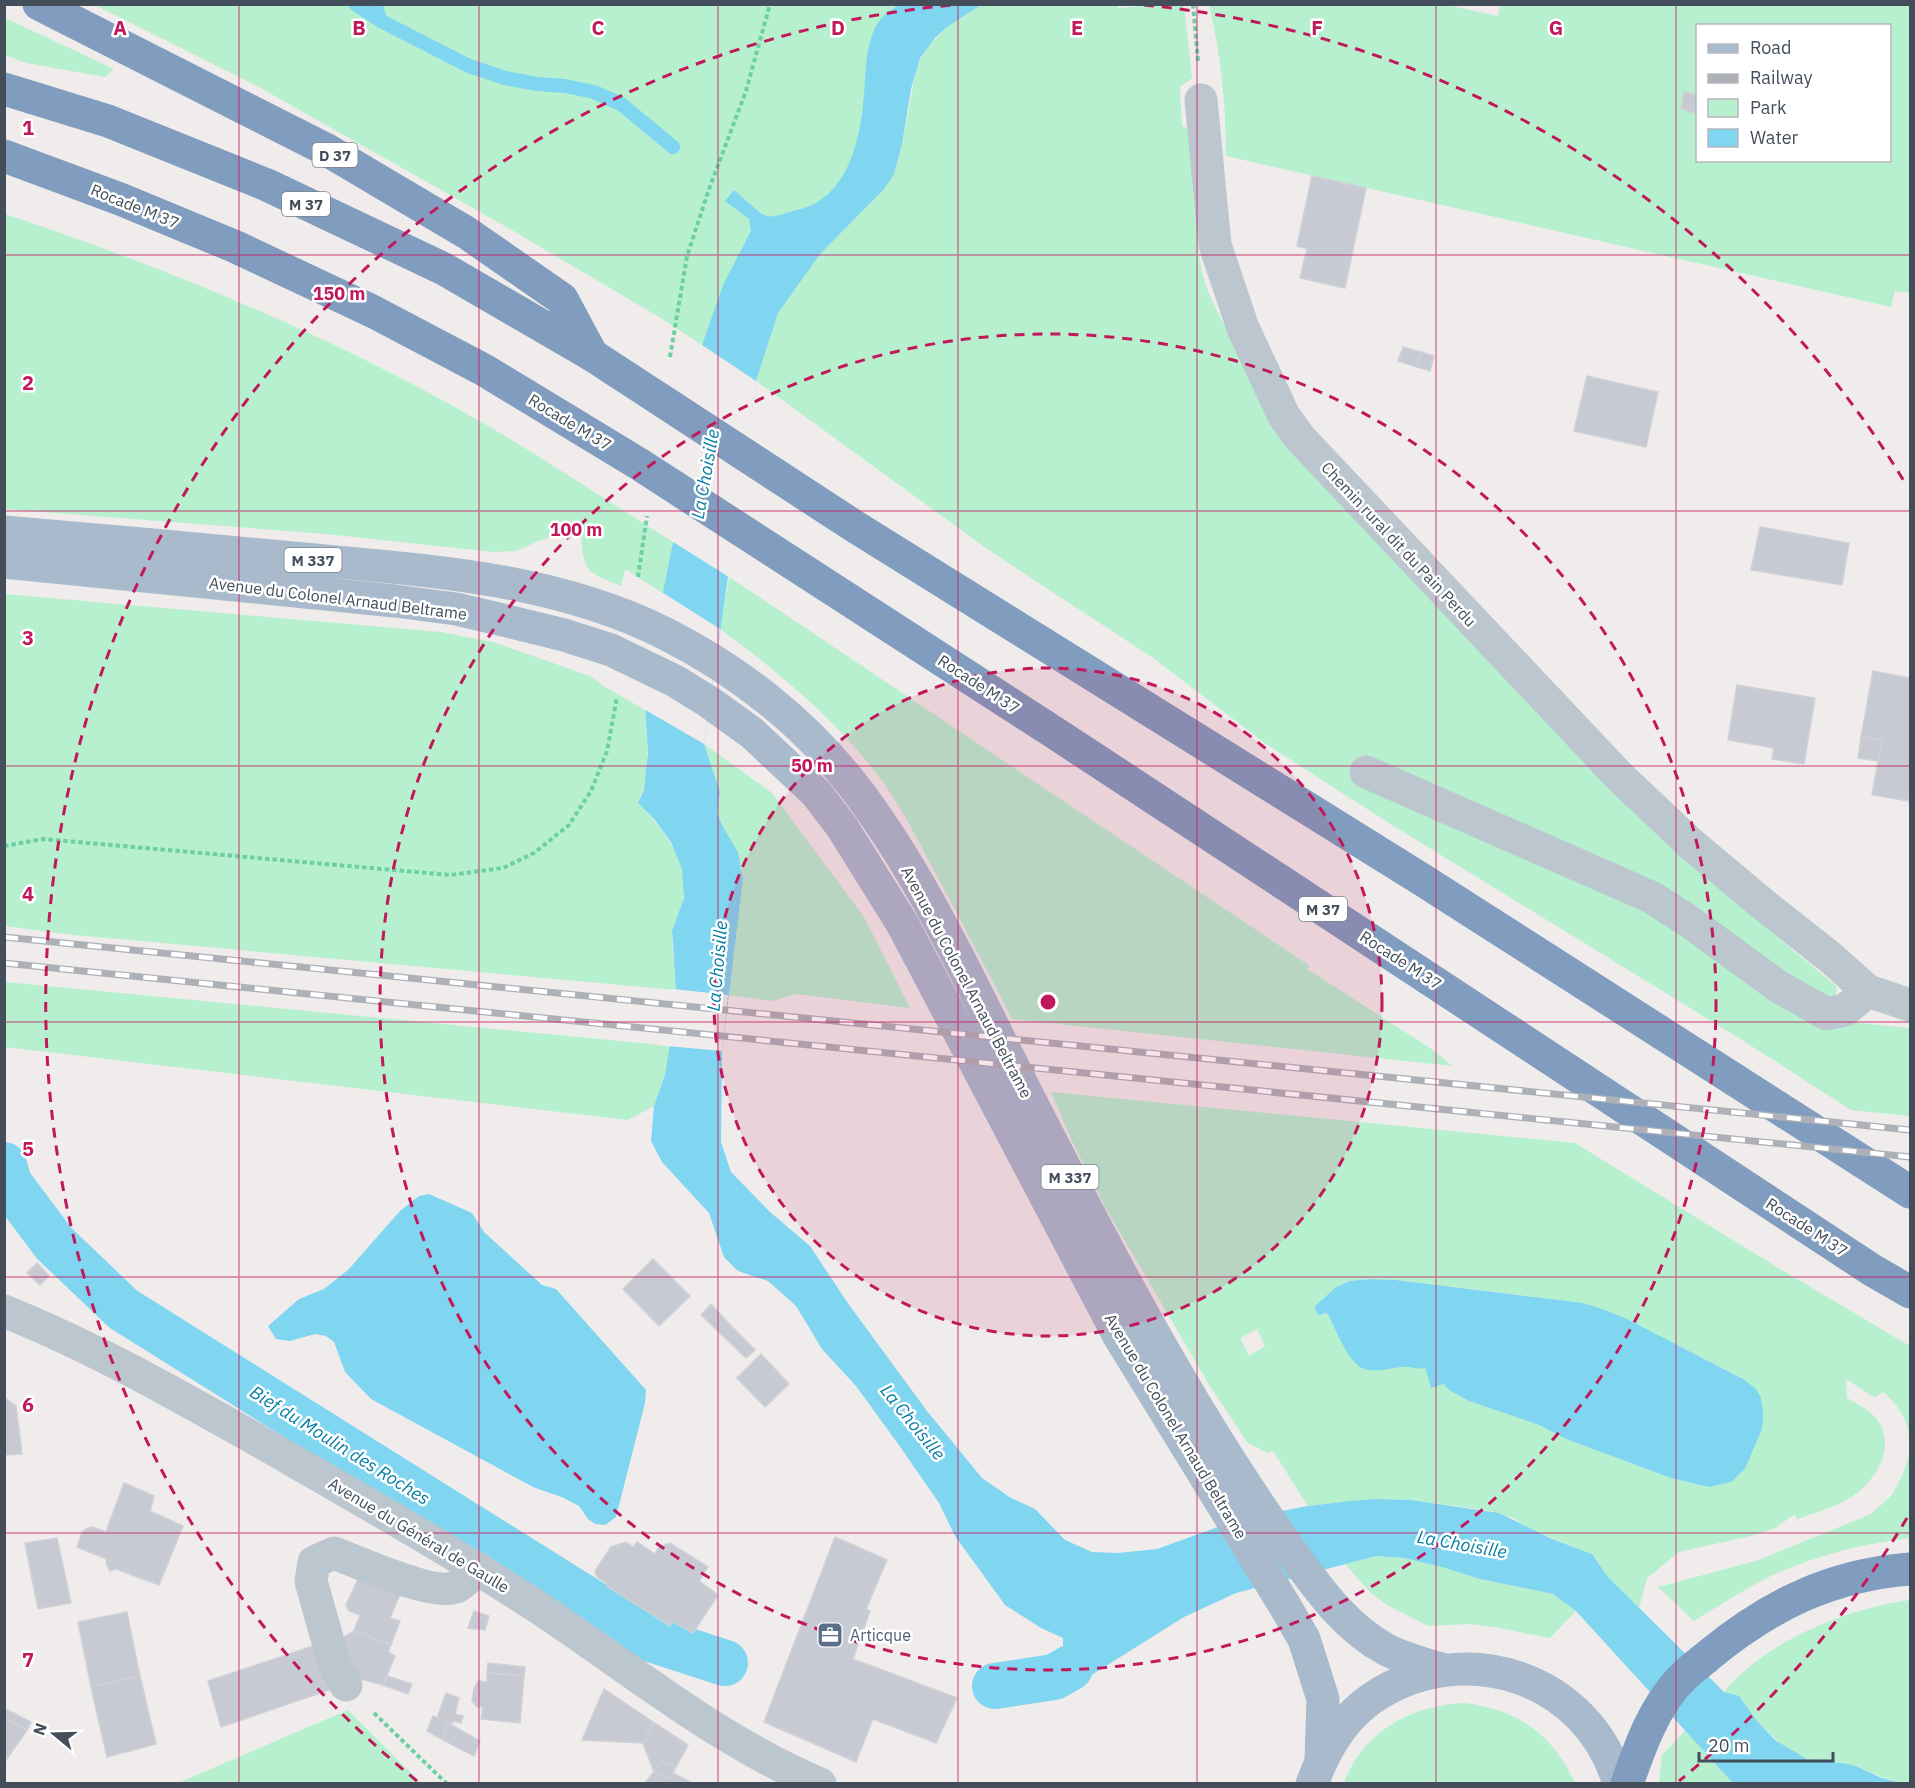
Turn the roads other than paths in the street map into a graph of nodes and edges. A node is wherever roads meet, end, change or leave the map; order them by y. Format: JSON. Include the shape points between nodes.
{"nodes":[{"id":1,"x":39,"y":4,"type":"edge"},
{"id":2,"x":4,"y":89,"type":"edge"},
{"id":3,"x":1201,"y":100,"type":"road end"},
{"id":4,"x":4,"y":156,"type":"edge"},
{"id":5,"x":592,"y":355,"type":"junction"},
{"id":6,"x":4,"y":532,"type":"edge"},
{"id":7,"x":4,"y":562,"type":"edge"},
{"id":8,"x":1366,"y":772,"type":"dead end"},
{"id":9,"x":1868,"y":991,"type":"junction"},
{"id":10,"x":1911,"y":1005,"type":"edge"},
{"id":11,"x":1911,"y":1192,"type":"edge"},
{"id":12,"x":1911,"y":1292,"type":"edge"},
{"id":13,"x":4,"y":1311,"type":"edge"},
{"id":14,"x":478,"y":1568,"type":"junction"},
{"id":15,"x":1911,"y":1569,"type":"edge"},
{"id":16,"x":1444,"y":1670,"type":"junction"},
{"id":17,"x":346,"y":1685,"type":"road end"},
{"id":18,"x":1317,"y":1771,"type":"edge"},
{"id":19,"x":820,"y":1784,"type":"edge"},
{"id":20,"x":1619,"y":1784,"type":"edge"},
{"id":21,"x":1627,"y":1784,"type":"edge"}],
"edges":[{"from":1,"to":5,"type":"highway","number":"D 37","via":[[327,150],[467,233],[562,299]]},
{"from":2,"to":5,"type":"highway","number":"M 37","via":[[108,121],[267,185],[444,269]]},
{"from":3,"to":9,"type":"street","name":"Chemin rural dit du Pain Perdu","via":[[1215,245],[1243,328],[1284,416],[1300,438],[1620,777],[1691,844]]},
{"from":4,"to":12,"type":"highway","name":"Rocade M 37","number":"M 37","via":[[225,243],[374,312],[484,370],[639,464]]},
{"from":5,"to":11,"type":"highway","number":"M 37","via":[[854,526],[1421,879]]},
{"from":6,"to":16,"type":"main road","name":"Avenue du Colonel Arnaud Beltrame","number":"M 337","via":[[488,578],[617,612],[672,637],[751,686],[802,728],[875,814],[938,920],[1066,1171],[1196,1408],[1258,1505],[1336,1610],[1360,1632],[1407,1659]]},
{"from":7,"to":18,"type":"main road","name":"Avenue du Colonel Arnaud Beltrame","number":"M 337","via":[[456,609],[611,650],[675,681],[752,733],[816,793],[842,826],[903,925],[1119,1336],[1304,1640],[1323,1699]]},
{"from":8,"to":9,"type":"street","via":[[1651,897],[1779,987],[1827,1014],[1845,1010]]},
{"from":9,"to":10,"type":"street"},
{"from":13,"to":14,"type":"street","name":"Avenue du Général de Gaulle","via":[[139,1373]]},
{"from":14,"to":17,"type":"street","via":[[456,1587],[432,1588],[334,1553],[314,1562],[311,1581],[334,1664]]},
{"from":14,"to":19,"type":"street","name":"Avenue du Général de Gaulle","via":[[725,1735]]},
{"from":15,"to":21,"type":"highway","via":[[1878,1572],[1830,1584],[1772,1610],[1726,1641],[1683,1676],[1658,1710]]},
{"from":16,"to":18,"type":"main road","via":[[1393,1686],[1370,1700],[1345,1724]]},
{"from":16,"to":20,"type":"main road","via":[[1497,1671],[1547,1690],[1588,1724],[1604,1746]]}]}
